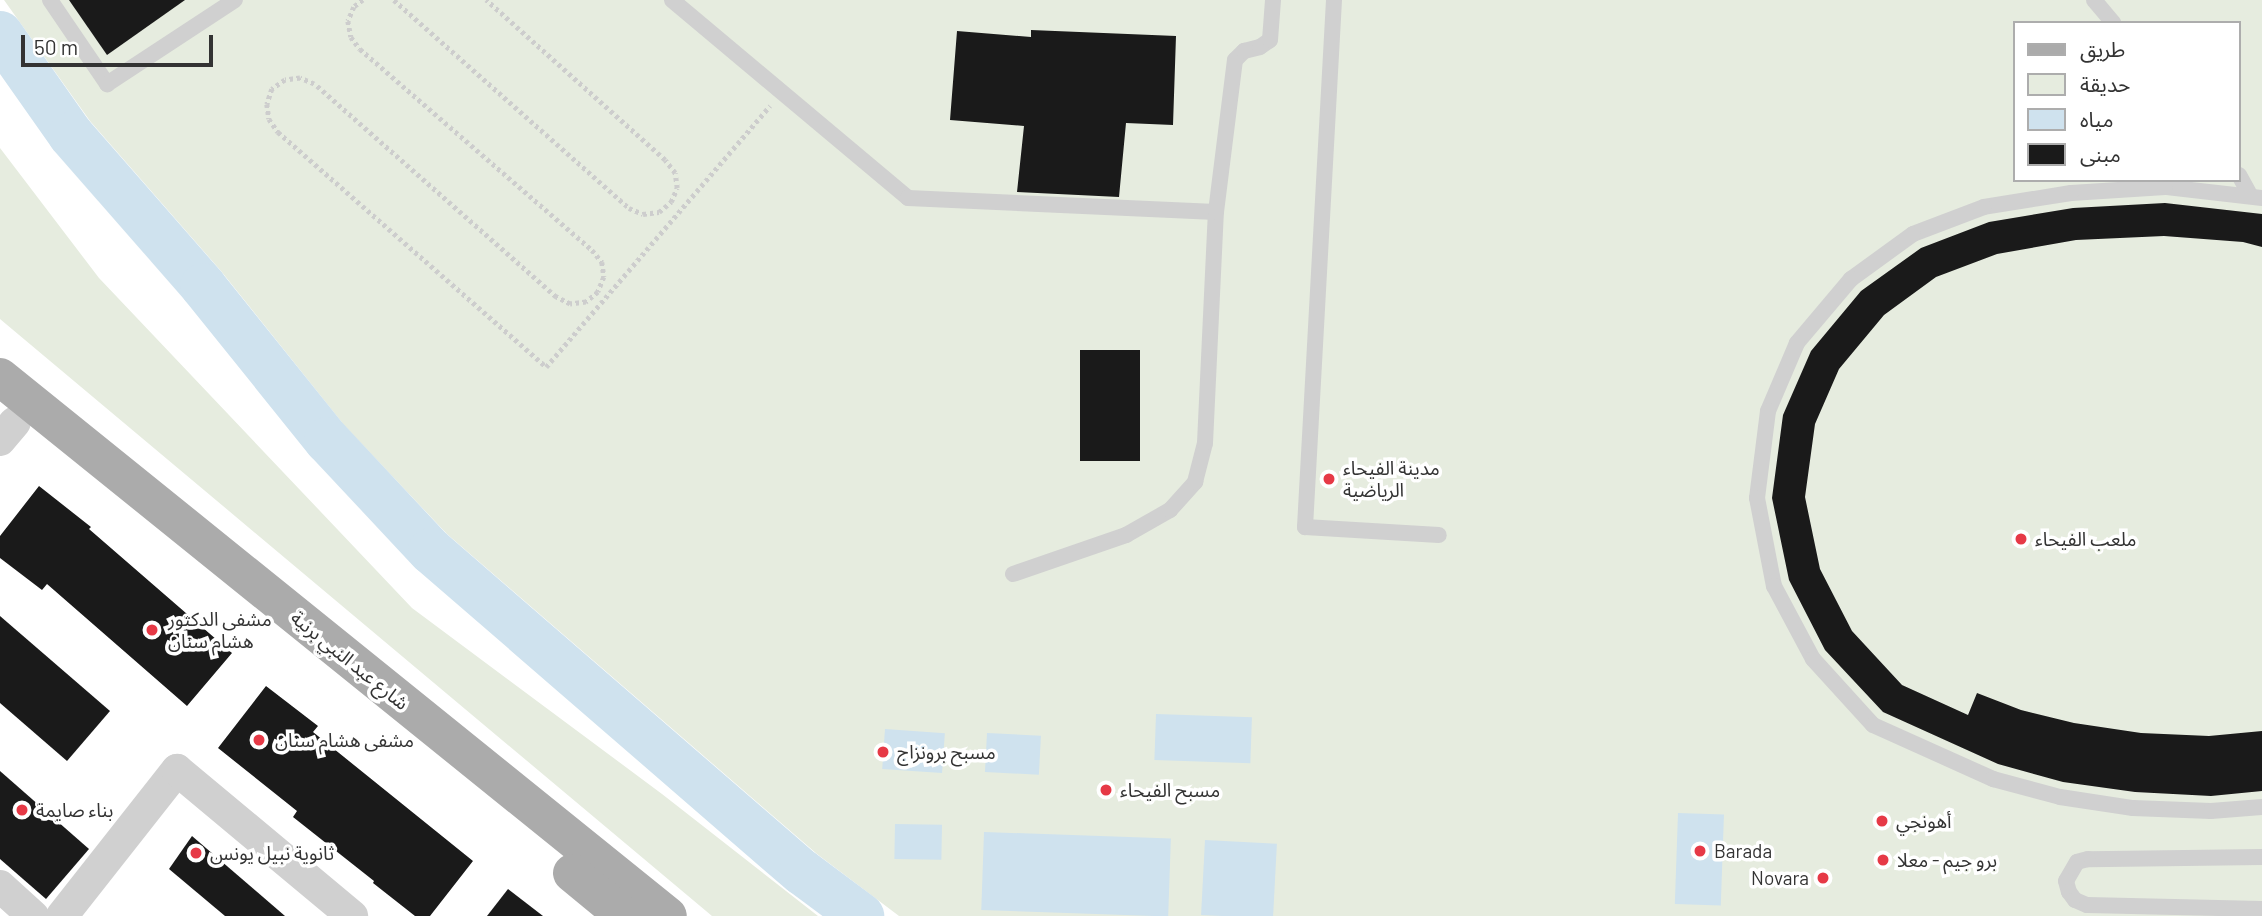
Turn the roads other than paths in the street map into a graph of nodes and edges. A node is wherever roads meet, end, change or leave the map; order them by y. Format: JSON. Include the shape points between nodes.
{"nodes":[{"id":1,"x":50,"y":0,"type":"edge"},
{"id":2,"x":235,"y":0,"type":"edge"},
{"id":3,"x":672,"y":0,"type":"edge"},
{"id":4,"x":1273,"y":0,"type":"edge"},
{"id":5,"x":1334,"y":0,"type":"edge"},
{"id":6,"x":2094,"y":0,"type":"edge"},
{"id":7,"x":2111,"y":21,"type":"edge"},
{"id":8,"x":2241,"y":177,"type":"edge"},
{"id":9,"x":2256,"y":196,"type":"edge"},
{"id":10,"x":1216,"y":212,"type":"junction"},
{"id":11,"x":0,"y":377,"type":"edge"},
{"id":12,"x":5,"y":424,"type":"edge"},
{"id":13,"x":1439,"y":535,"type":"dead end"},
{"id":14,"x":1013,"y":574,"type":"dead end"},
{"id":15,"x":2262,"y":807,"type":"edge"},
{"id":16,"x":2262,"y":857,"type":"edge"},
{"id":17,"x":0,"y":886,"type":"edge"},
{"id":18,"x":2262,"y":909,"type":"edge"},
{"id":19,"x":612,"y":912,"type":"edge"},
{"id":20,"x":33,"y":916,"type":"edge"},
{"id":21,"x":62,"y":916,"type":"edge"},
{"id":22,"x":352,"y":916,"type":"edge"},
{"id":23,"x":668,"y":916,"type":"edge"}],
"edges":[{"from":1,"to":2,"type":"lane","via":[[107,84]]},
{"from":3,"to":10,"type":"lane","via":[[908,198]]},
{"from":4,"to":10,"type":"lane","via":[[1270,40],[1235,60]]},
{"from":5,"to":13,"type":"lane","via":[[1305,527]]},
{"from":6,"to":7,"type":"lane"},
{"from":8,"to":9,"type":"lane"},
{"from":9,"to":15,"type":"lane","via":[[2165,187],[2071,193],[1984,207],[1913,234],[1851,279],[1797,343],[1768,411],[1757,498],[1774,586],[1813,659],[1873,725],[1993,779],[2060,797],[2133,808],[2211,811]]},
{"from":10,"to":14,"type":"lane","via":[[1205,443],[1195,482],[1170,510],[1126,535]]},
{"from":11,"to":23,"type":"main road","name":"شارع عبد النبي برنية"},
{"from":12,"to":19,"type":"main road","name":"شارع عبد النبي برنية"},
{"from":16,"to":18,"type":"lane","via":[[2088,859],[2077,862],[2066,881],[2068,892],[2087,905]]},
{"from":17,"to":20,"type":"street"},
{"from":21,"to":22,"type":"street","via":[[177,770]]}]}
